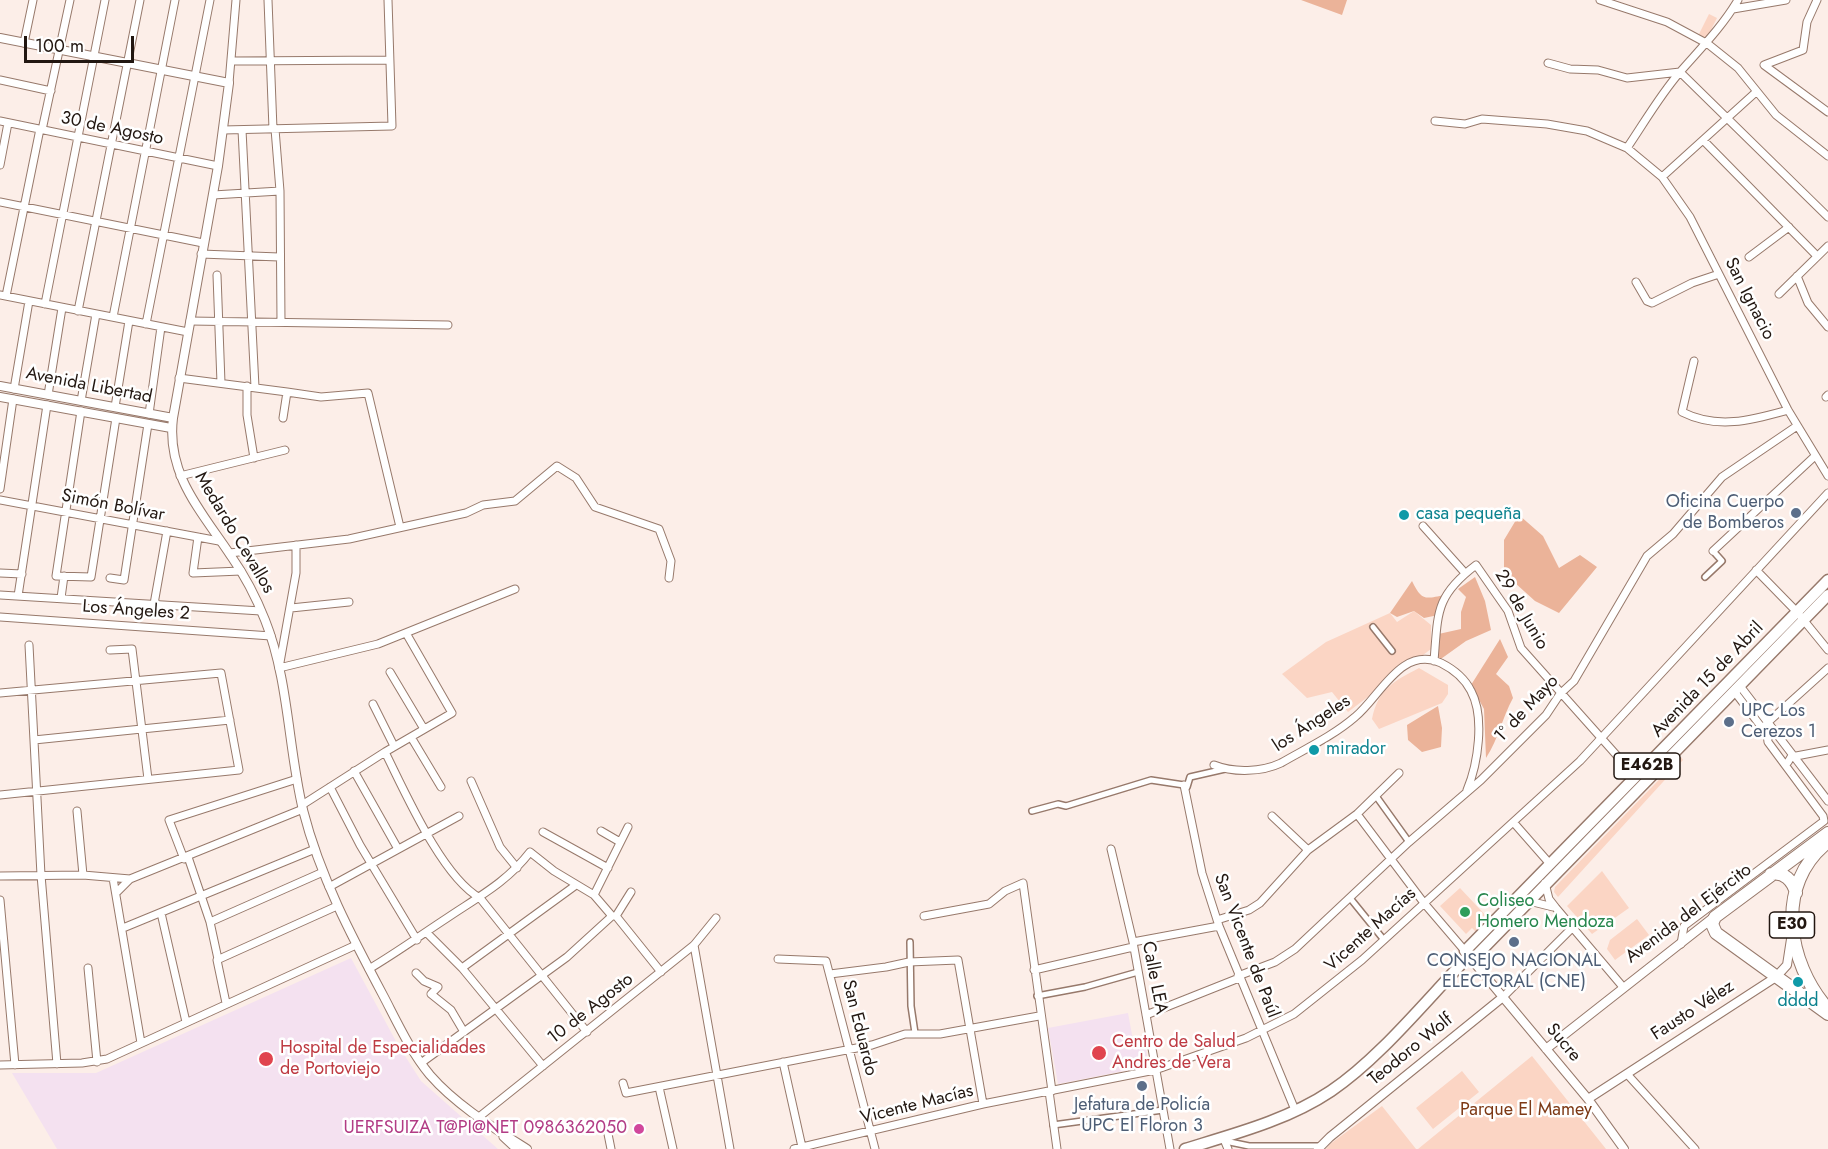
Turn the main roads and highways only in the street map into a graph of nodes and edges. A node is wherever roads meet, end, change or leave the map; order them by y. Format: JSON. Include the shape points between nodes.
{"nodes":[{"id":1,"x":1828,"y":580,"type":"edge"},
{"id":2,"x":1828,"y":596,"type":"edge"},
{"id":3,"x":1800,"y":616,"type":"junction"},
{"id":4,"x":1828,"y":833,"type":"edge"},
{"id":5,"x":1828,"y":842,"type":"edge"},
{"id":6,"x":1772,"y":874,"type":"junction"},
{"id":7,"x":1796,"y":893,"type":"junction"},
{"id":8,"x":1469,"y":956,"type":"junction"},
{"id":9,"x":1828,"y":1009,"type":"edge"},
{"id":10,"x":1828,"y":1014,"type":"edge"},
{"id":11,"x":1185,"y":1149,"type":"edge"}],
"edges":[{"from":1,"to":3,"type":"main road","name":"Avenida 15 de Abril","number":"E462B"},
{"from":2,"to":3,"type":"main road","name":"Avenida 15 de Abril","number":"E462B"},
{"from":3,"to":8,"type":"main road","name":"Avenida 15 de Abril","number":"E462B","via":[[1737,688],[1545,885]]},
{"from":3,"to":8,"type":"main road","name":"Avenida 15 de Abril","number":"E462B","via":[[1509,905]]},
{"from":4,"to":6,"type":"highway","name":"Avenida del Ejército"},
{"from":5,"to":7,"type":"highway","number":"E30","via":[[1809,861]]},
{"from":6,"to":7,"type":"highway","via":[[1788,878]]},
{"from":6,"to":10,"type":"highway","name":"Avenida del Ejército","via":[[1714,917],[1712,927]]},
{"from":7,"to":9,"type":"highway","number":"E30","via":[[1792,933],[1803,973]]},
{"from":8,"to":11,"type":"main road","name":"Avenida 15 de Abril","number":"E462B","via":[[1348,1080],[1295,1110],[1224,1139]]}]}
